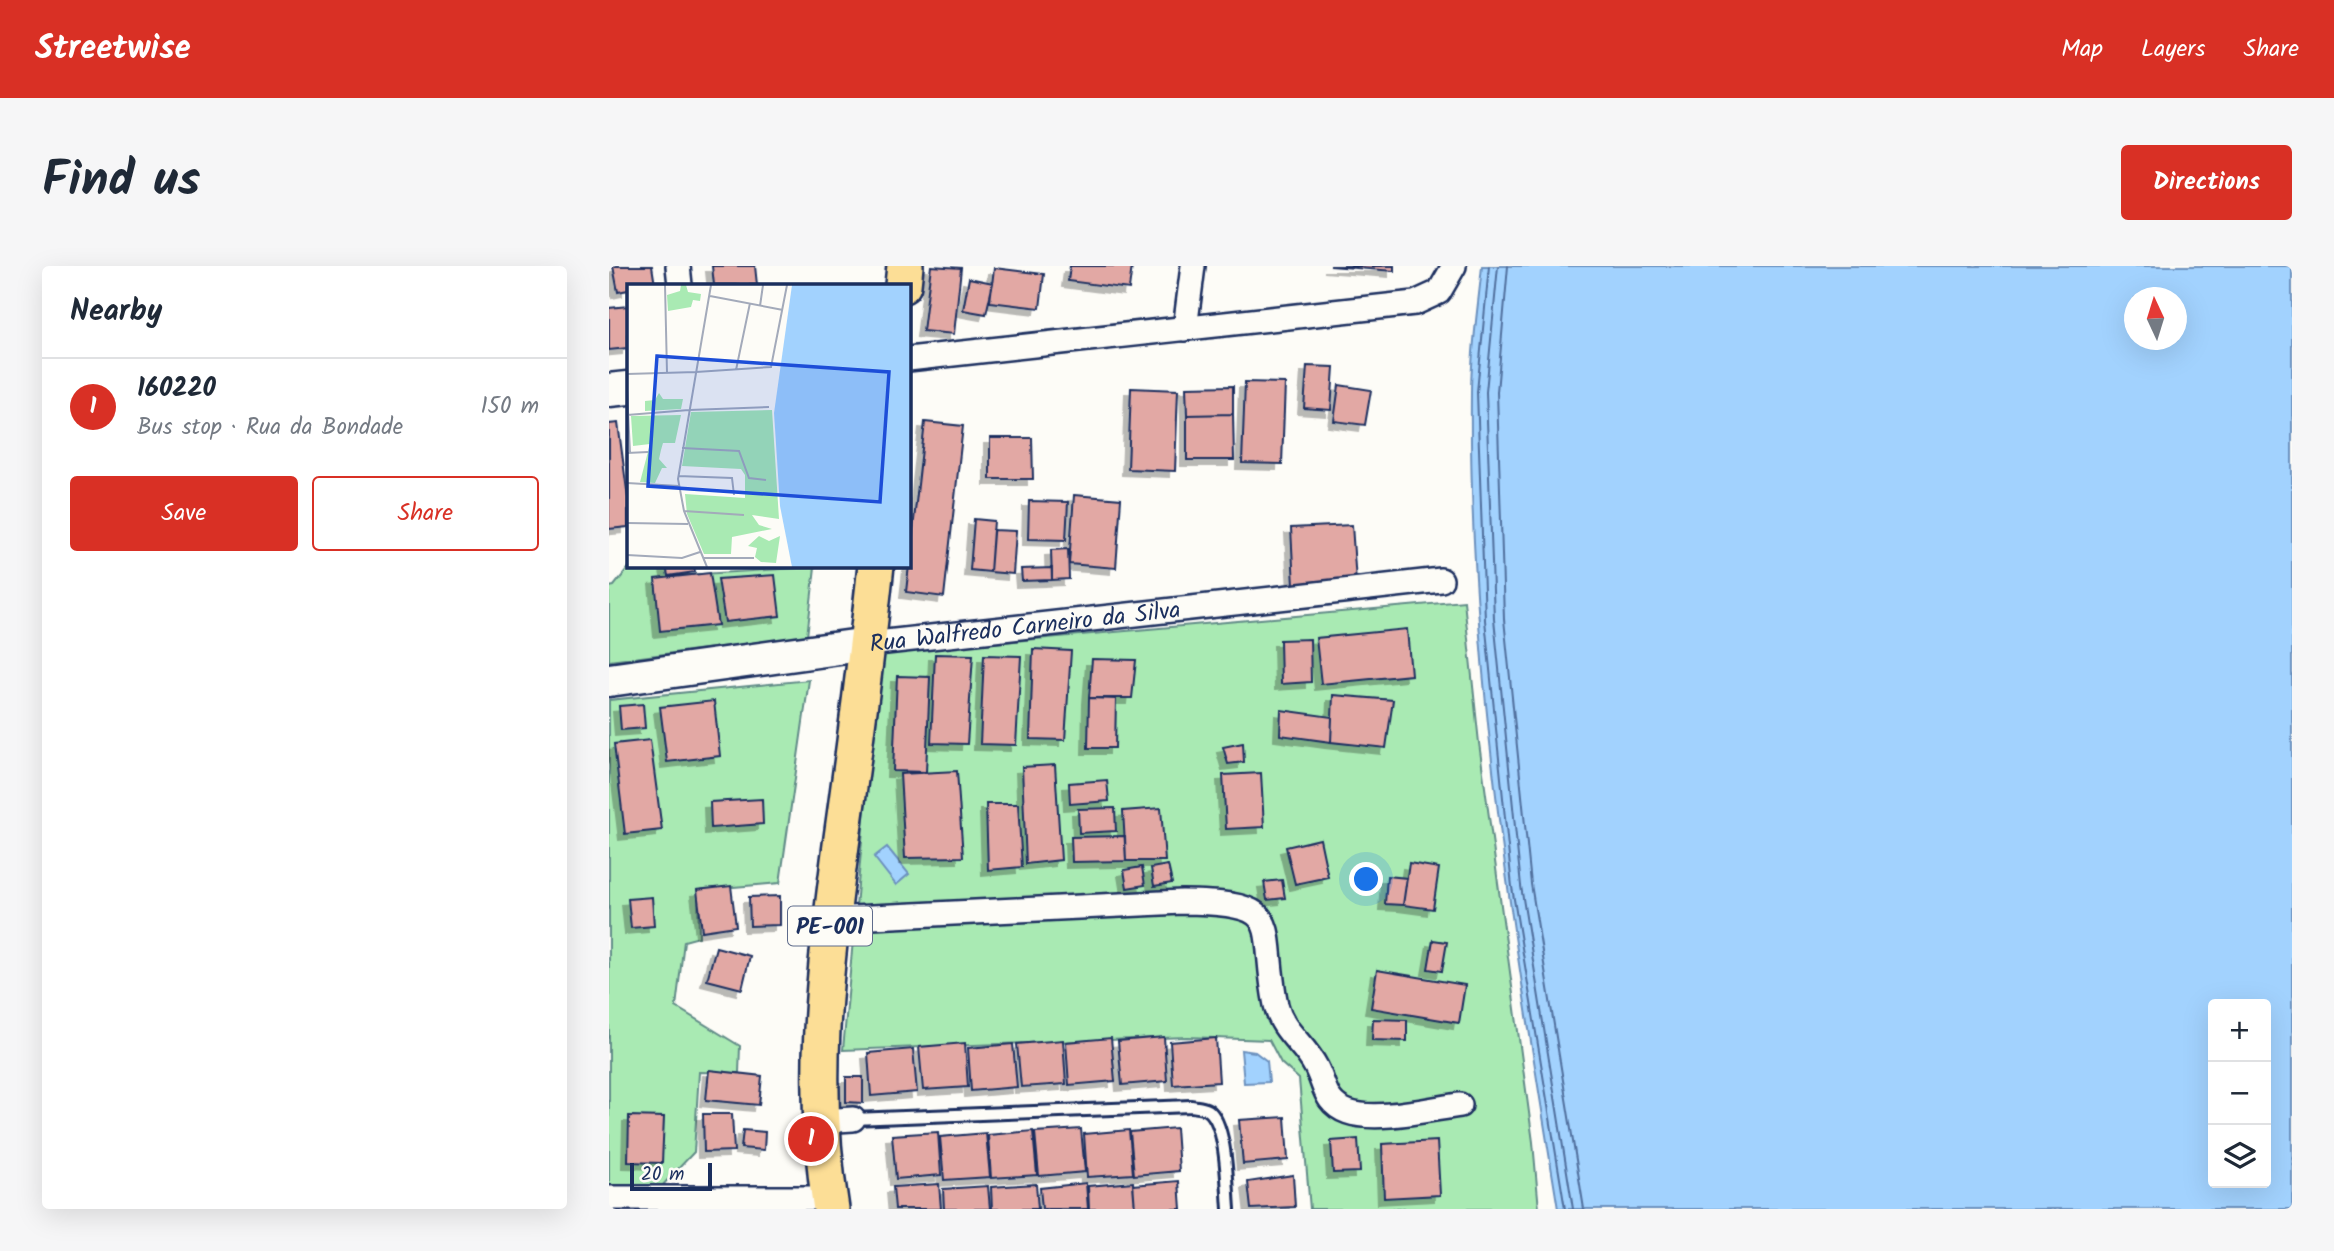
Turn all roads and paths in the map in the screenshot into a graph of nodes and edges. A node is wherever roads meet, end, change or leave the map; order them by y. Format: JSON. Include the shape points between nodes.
{"nodes":[{"id":1,"x":678,"y":266,"type":"edge"},
{"id":2,"x":905,"y":266,"type":"edge"},
{"id":3,"x":1193,"y":266,"type":"edge"},
{"id":4,"x":1454,"y":266,"type":"edge"},
{"id":5,"x":680,"y":284,"type":"edge"},
{"id":6,"x":903,"y":284,"type":"edge"},
{"id":7,"x":1185,"y":329,"type":"junction"},
{"id":8,"x":910,"y":359,"type":"edge"},
{"id":9,"x":627,"y":388,"type":"edge"},
{"id":10,"x":609,"y":390,"type":"edge"},
{"id":11,"x":876,"y":567,"type":"edge"},
{"id":12,"x":1441,"y":580,"type":"dead end"},
{"id":13,"x":868,"y":644,"type":"junction"},
{"id":14,"x":609,"y":680,"type":"edge"},
{"id":15,"x":831,"y":919,"type":"junction"},
{"id":16,"x":1460,"y":1105,"type":"dead end"},
{"id":17,"x":838,"y":1120,"type":"junction"},
{"id":18,"x":609,"y":1198,"type":"edge"},
{"id":19,"x":830,"y":1203,"type":"edge"},
{"id":20,"x":1229,"y":1209,"type":"edge"}],
"edges":[{"from":1,"to":5,"type":"street"},
{"from":2,"to":6,"type":"main road"},
{"from":3,"to":7,"type":"street"},
{"from":4,"to":7,"type":"street","via":[[1439,292],[1415,303]]},
{"from":7,"to":8,"type":"street"},
{"from":9,"to":10,"type":"main road"},
{"from":11,"to":13,"type":"main road","number":"PE-001"},
{"from":12,"to":13,"type":"street","name":"Rua Walfredo Carneiro da Silva"},
{"from":13,"to":14,"type":"main road","name":"Rua Walfredo Carneiro da Silva"},
{"from":13,"to":15,"type":"main road","number":"PE-001"},
{"from":15,"to":16,"type":"street","via":[[1182,902],[1226,902],[1250,909],[1263,920],[1270,938],[1276,1006],[1286,1029],[1317,1068],[1332,1104],[1370,1116]]},
{"from":15,"to":17,"type":"main road","number":"PE-001","via":[[818,1058]]},
{"from":17,"to":19,"type":"main road","number":"PE-001"},
{"from":17,"to":20,"type":"lane","via":[[1206,1109],[1222,1137]]},
{"from":18,"to":19,"type":"street"}]}
